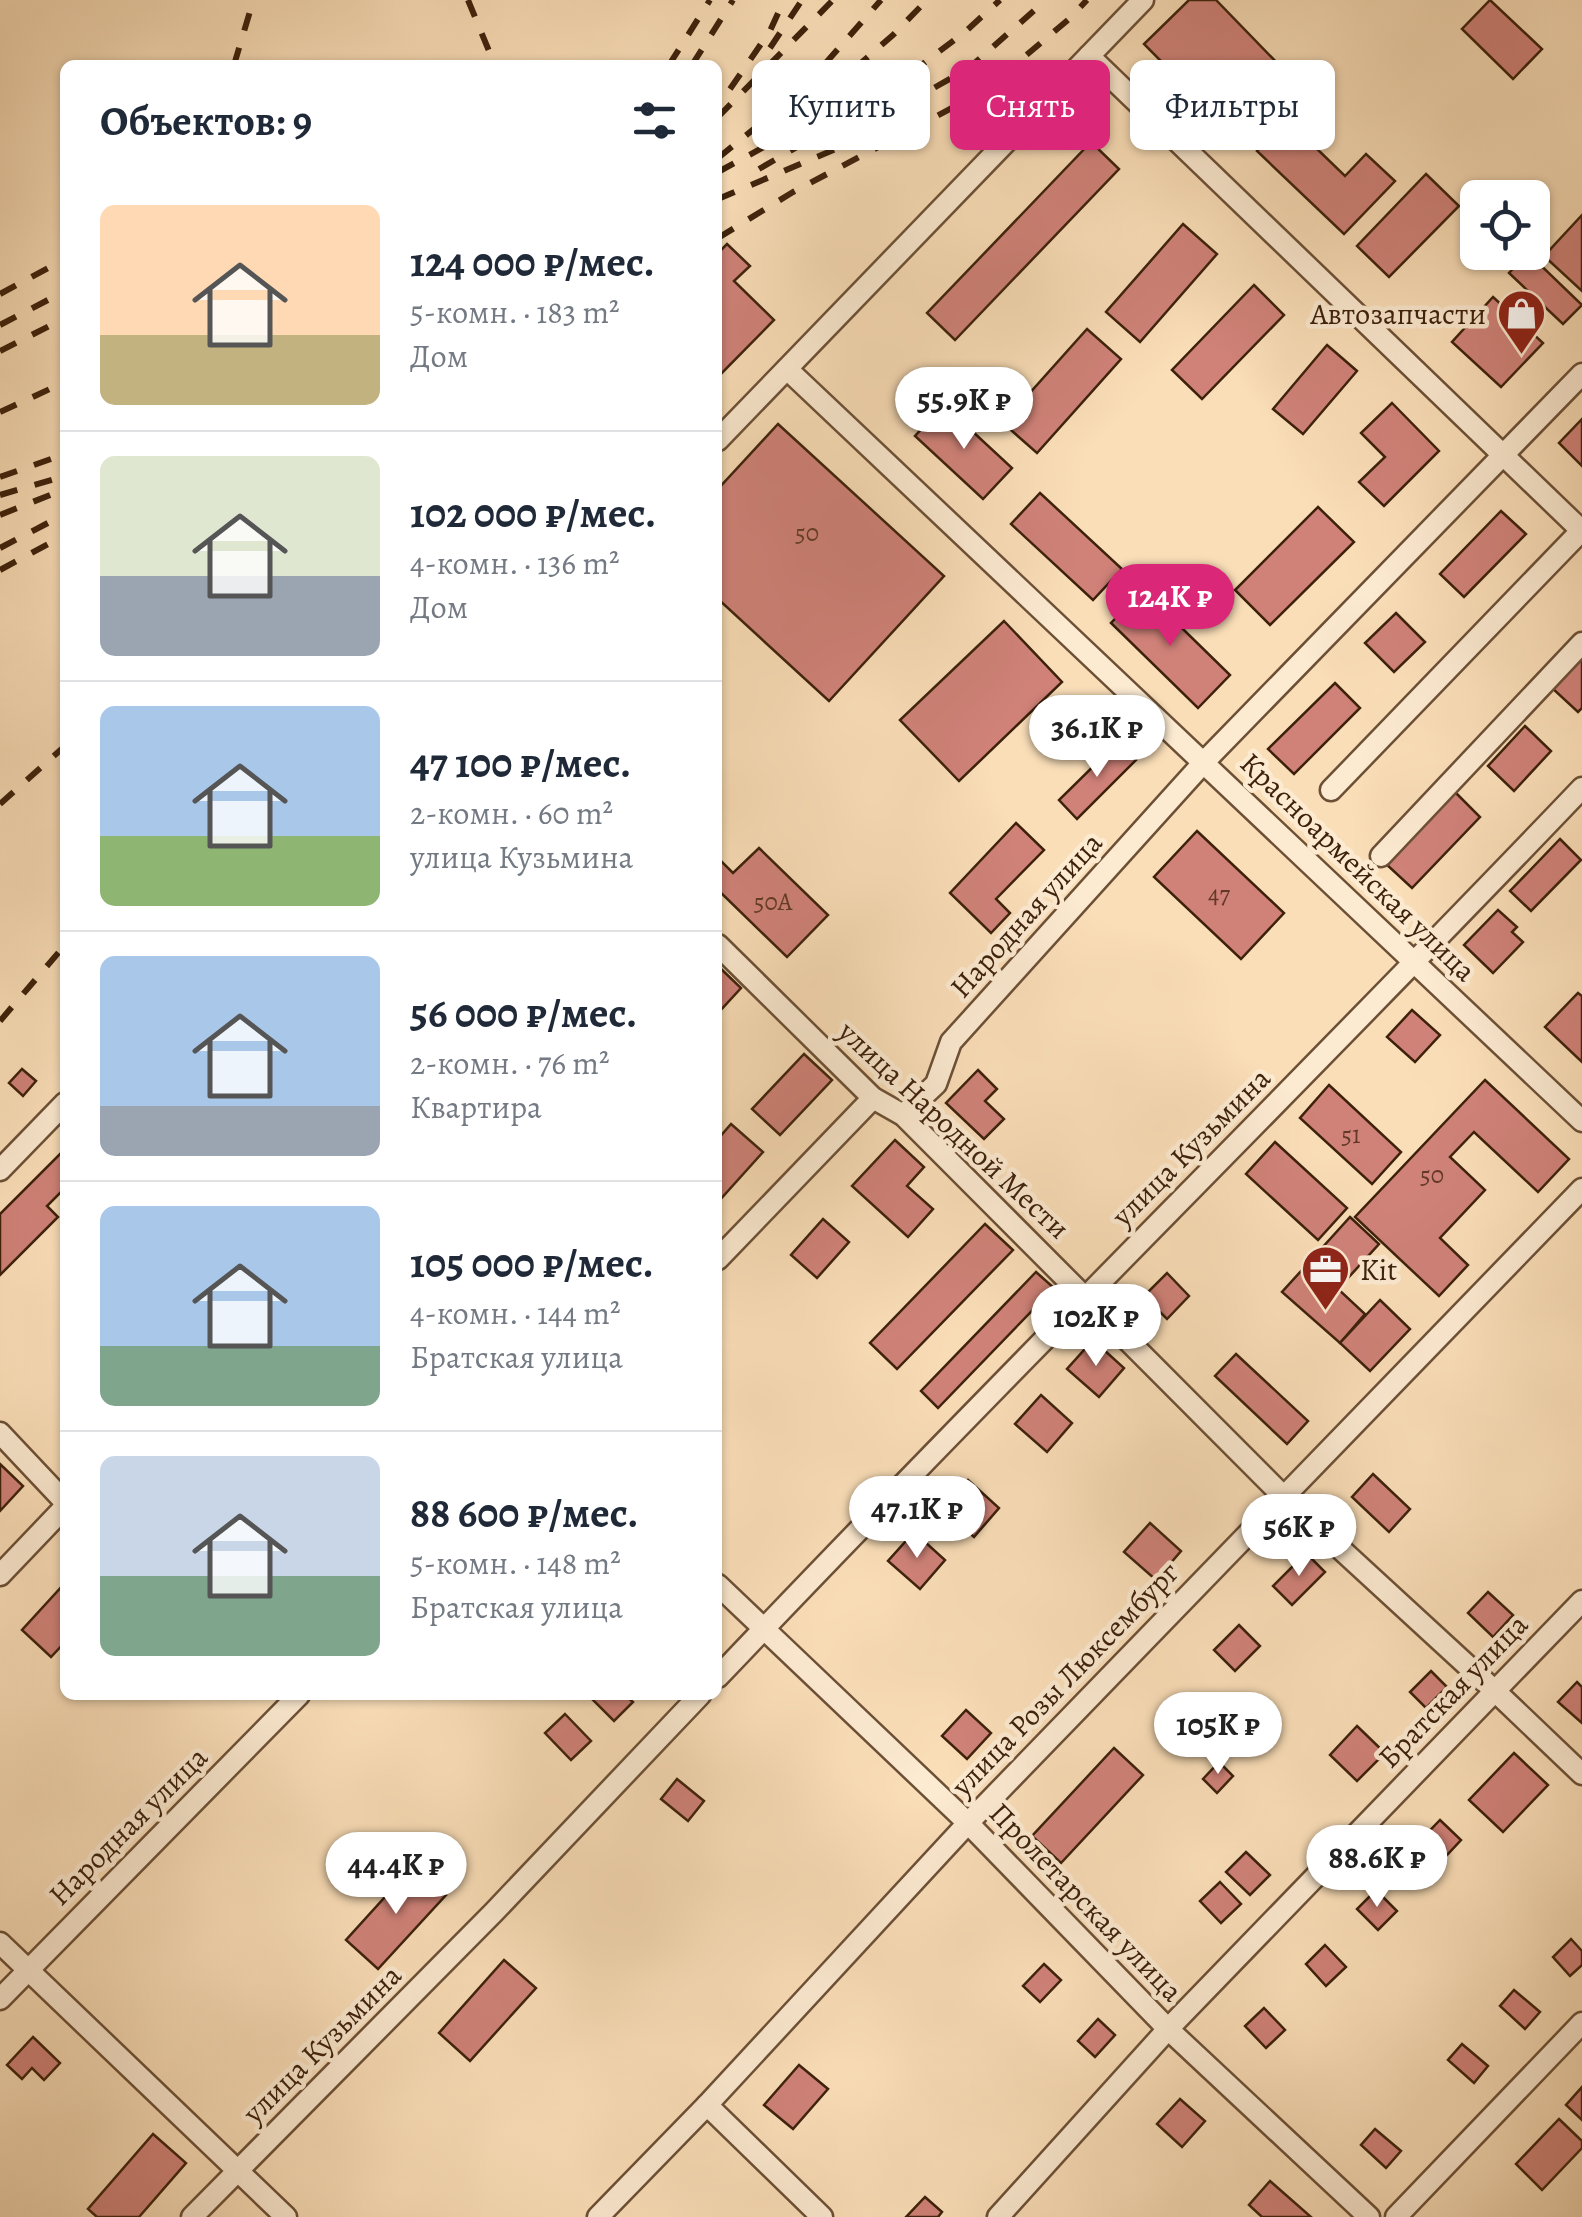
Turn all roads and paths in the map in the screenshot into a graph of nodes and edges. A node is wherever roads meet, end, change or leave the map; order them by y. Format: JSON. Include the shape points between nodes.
{"nodes":[{"id":1,"x":1143,"y":0,"type":"edge"},
{"id":2,"x":1090,"y":56,"type":"junction"},
{"id":3,"x":787,"y":369,"type":"junction"},
{"id":4,"x":1582,"y":374,"type":"edge"},
{"id":5,"x":722,"y":436,"type":"edge"},
{"id":6,"x":1503,"y":456,"type":"junction"},
{"id":7,"x":1582,"y":531,"type":"edge"},
{"id":8,"x":1582,"y":642,"type":"edge"},
{"id":9,"x":1204,"y":762,"type":"junction"},
{"id":10,"x":1582,"y":788,"type":"edge"},
{"id":11,"x":1331,"y":790,"type":"dead end"},
{"id":12,"x":1382,"y":856,"type":"dead end"},
{"id":13,"x":722,"y":949,"type":"edge"},
{"id":14,"x":1415,"y":963,"type":"junction"},
{"id":15,"x":872,"y":1098,"type":"junction"},
{"id":16,"x":60,"y":1107,"type":"edge"},
{"id":17,"x":903,"y":1116,"type":"junction"},
{"id":18,"x":1582,"y":1121,"type":"edge"},
{"id":19,"x":0,"y":1170,"type":"edge"},
{"id":20,"x":1582,"y":1190,"type":"edge"},
{"id":21,"x":722,"y":1255,"type":"edge"},
{"id":22,"x":1085,"y":1298,"type":"junction"},
{"id":23,"x":0,"y":1433,"type":"edge"},
{"id":24,"x":1284,"y":1497,"type":"junction"},
{"id":25,"x":60,"y":1499,"type":"edge"},
{"id":26,"x":60,"y":1510,"type":"edge"},
{"id":27,"x":0,"y":1576,"type":"edge"},
{"id":28,"x":722,"y":1589,"type":"edge"},
{"id":29,"x":1582,"y":1601,"type":"edge"},
{"id":30,"x":762,"y":1629,"type":"junction"},
{"id":31,"x":722,"y":1673,"type":"edge"},
{"id":32,"x":1495,"y":1691,"type":"junction"},
{"id":33,"x":289,"y":1700,"type":"edge"},
{"id":34,"x":695,"y":1700,"type":"edge"},
{"id":35,"x":1582,"y":1774,"type":"edge"},
{"id":36,"x":968,"y":1822,"type":"junction"},
{"id":37,"x":0,"y":1943,"type":"edge"},
{"id":38,"x":27,"y":1970,"type":"junction"},
{"id":39,"x":0,"y":2000,"type":"edge"},
{"id":40,"x":1582,"y":2023,"type":"edge"},
{"id":41,"x":1168,"y":2029,"type":"junction"},
{"id":42,"x":707,"y":2105,"type":"junction"},
{"id":43,"x":238,"y":2172,"type":"junction"},
{"id":44,"x":192,"y":2217,"type":"edge"},
{"id":45,"x":286,"y":2217,"type":"edge"},
{"id":46,"x":598,"y":2217,"type":"edge"},
{"id":47,"x":822,"y":2217,"type":"edge"},
{"id":48,"x":998,"y":2217,"type":"edge"},
{"id":49,"x":1369,"y":2217,"type":"edge"},
{"id":50,"x":1396,"y":2217,"type":"edge"}],
"edges":[{"from":1,"to":2,"type":"street"},
{"from":2,"to":3,"type":"street"},
{"from":2,"to":6,"type":"street"},
{"from":3,"to":5,"type":"street"},
{"from":3,"to":9,"type":"street","name":"Красноармейская улица"},
{"from":4,"to":6,"type":"street","name":"Народная улица"},
{"from":6,"to":7,"type":"street"},
{"from":6,"to":9,"type":"street","name":"Народная улица"},
{"from":7,"to":11,"type":"street"},
{"from":8,"to":12,"type":"street"},
{"from":9,"to":14,"type":"street","name":"Красноармейская улица"},
{"from":9,"to":17,"type":"street","name":"Народная улица","via":[[951,1042],[936,1084]]},
{"from":10,"to":14,"type":"street","name":"улица Кузьмина"},
{"from":13,"to":15,"type":"street","name":"улица Народной Мести"},
{"from":14,"to":18,"type":"street","name":"Красноармейская улица"},
{"from":14,"to":22,"type":"street","name":"улица Кузьмина"},
{"from":15,"to":17,"type":"street","name":"улица Народной Мести"},
{"from":15,"to":21,"type":"street"},
{"from":16,"to":19,"type":"street"},
{"from":17,"to":22,"type":"street","name":"улица Народной Мести"},
{"from":20,"to":24,"type":"street","name":"улица Розы Люксембург"},
{"from":22,"to":24,"type":"street","name":"улица Народной Мести"},
{"from":22,"to":30,"type":"street","name":"улица Кузьмина"},
{"from":23,"to":25,"type":"street"},
{"from":24,"to":32,"type":"street","name":"улица Народной Мести"},
{"from":24,"to":36,"type":"street","name":"улица Розы Люксембург"},
{"from":26,"to":27,"type":"street"},
{"from":28,"to":30,"type":"street","name":"Пролетарская улица"},
{"from":29,"to":32,"type":"street","name":"Братская улица"},
{"from":30,"to":31,"type":"street","name":"улица Кузьмина"},
{"from":30,"to":36,"type":"street","name":"Пролетарская улица"},
{"from":32,"to":35,"type":"street","name":"улица Народной Мести"},
{"from":32,"to":41,"type":"street","name":"Братская улица"},
{"from":33,"to":38,"type":"street","name":"Народная улица"},
{"from":34,"to":43,"type":"street","name":"улица Кузьмина"},
{"from":36,"to":41,"type":"street","name":"Пролетарская улица"},
{"from":36,"to":42,"type":"street","name":"улица Розы Люксембург"},
{"from":37,"to":38,"type":"street"},
{"from":38,"to":39,"type":"street","name":"Народная улица"},
{"from":38,"to":43,"type":"street"},
{"from":40,"to":50,"type":"street"},
{"from":41,"to":48,"type":"street","name":"Братская улица"},
{"from":41,"to":49,"type":"street","name":"Пролетарская улица"},
{"from":42,"to":46,"type":"street","name":"улица Розы Люксембург"},
{"from":42,"to":47,"type":"street"},
{"from":43,"to":44,"type":"street","name":"улица Кузьмина"},
{"from":43,"to":45,"type":"street"}]}
